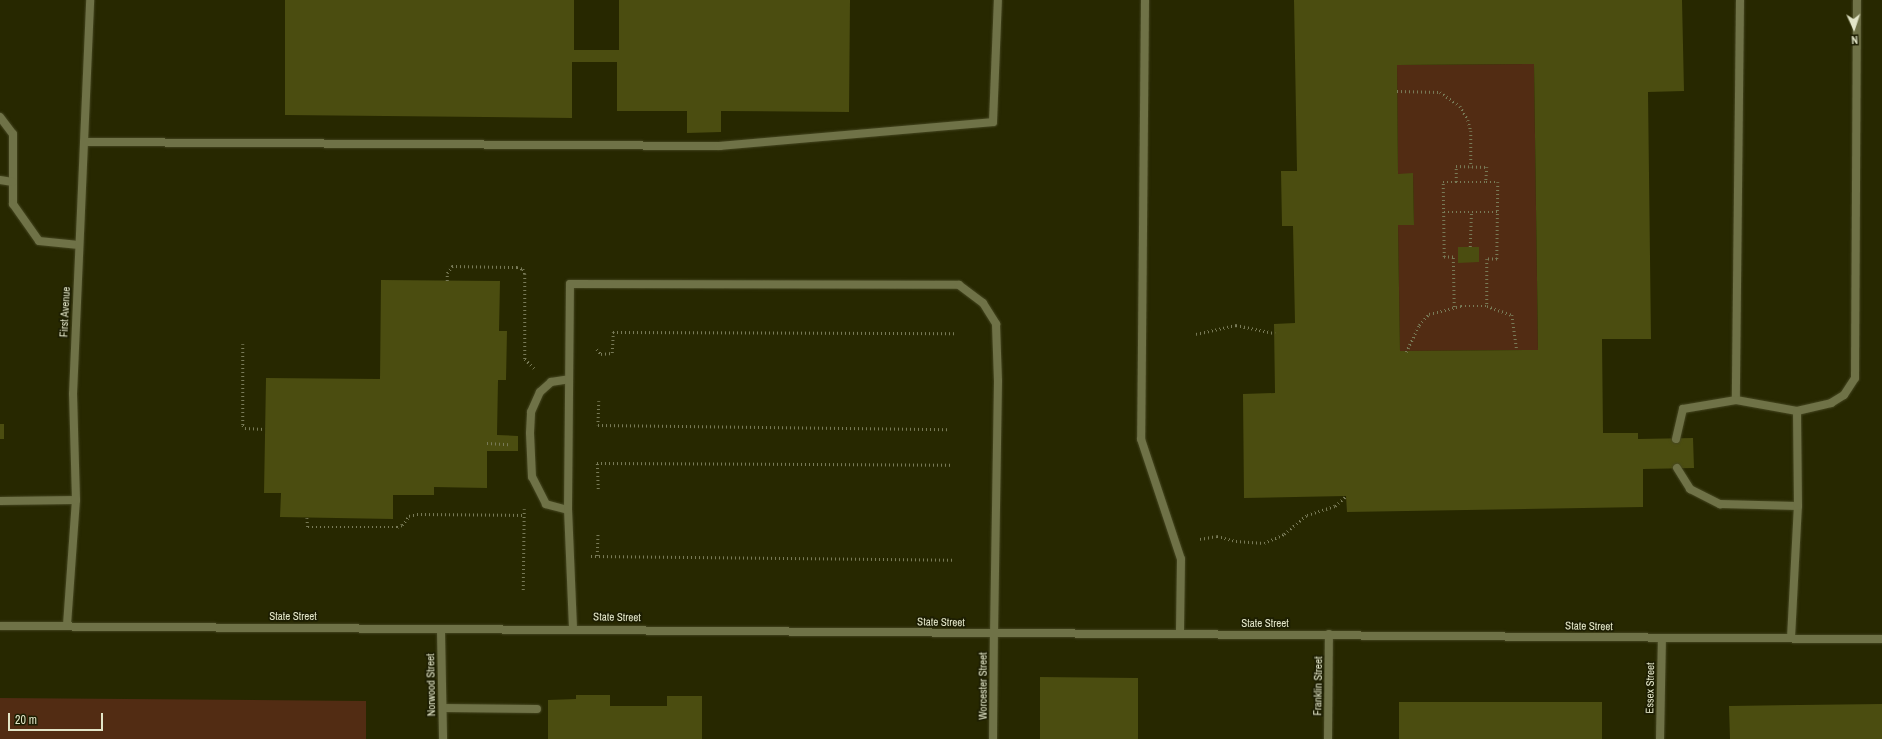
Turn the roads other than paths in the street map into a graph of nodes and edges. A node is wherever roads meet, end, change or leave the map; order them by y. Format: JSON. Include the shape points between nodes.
{"nodes":[{"id":1,"x":90,"y":0,"type":"edge"},
{"id":2,"x":998,"y":0,"type":"edge"},
{"id":3,"x":1145,"y":0,"type":"edge"},
{"id":4,"x":1740,"y":0,"type":"edge"},
{"id":5,"x":1857,"y":0,"type":"edge"},
{"id":6,"x":0,"y":117,"type":"edge"},
{"id":7,"x":84,"y":142,"type":"junction"},
{"id":8,"x":0,"y":180,"type":"edge"},
{"id":9,"x":13,"y":182,"type":"junction"},
{"id":10,"x":79,"y":246,"type":"junction"},
{"id":11,"x":569,"y":379,"type":"junction"},
{"id":12,"x":1736,"y":400,"type":"junction"},
{"id":13,"x":1797,"y":411,"type":"junction"},
{"id":14,"x":1676,"y":439,"type":"dead end"},
{"id":15,"x":1677,"y":468,"type":"dead end"},
{"id":16,"x":76,"y":500,"type":"junction"},
{"id":17,"x":0,"y":501,"type":"edge"},
{"id":18,"x":1798,"y":506,"type":"junction"},
{"id":19,"x":568,"y":510,"type":"junction"},
{"id":20,"x":68,"y":625,"type":"junction"},
{"id":21,"x":0,"y":626,"type":"edge"},
{"id":22,"x":573,"y":628,"type":"junction"},
{"id":23,"x":441,"y":631,"type":"junction"},
{"id":24,"x":994,"y":633,"type":"junction"},
{"id":25,"x":1180,"y":634,"type":"junction"},
{"id":26,"x":1329,"y":634,"type":"junction"},
{"id":27,"x":1662,"y":638,"type":"junction"},
{"id":28,"x":1791,"y":638,"type":"junction"},
{"id":29,"x":1882,"y":639,"type":"edge"},
{"id":30,"x":443,"y":708,"type":"junction"},
{"id":31,"x":537,"y":709,"type":"dead end"},
{"id":32,"x":442,"y":739,"type":"edge"},
{"id":33,"x":994,"y":739,"type":"edge"},
{"id":34,"x":1328,"y":739,"type":"edge"},
{"id":35,"x":1660,"y":739,"type":"edge"}],
"edges":[{"from":1,"to":7,"type":"street","name":"First Avenue"},
{"from":2,"to":7,"type":"street","via":[[992,122],[720,146]]},
{"from":3,"to":25,"type":"street","via":[[1142,439],[1181,559]]},
{"from":4,"to":12,"type":"street"},
{"from":5,"to":13,"type":"street","via":[[1855,378],[1844,395],[1831,403]]},
{"from":6,"to":9,"type":"street","via":[[13,134]]},
{"from":7,"to":10,"type":"street","name":"First Avenue"},
{"from":8,"to":9,"type":"street"},
{"from":9,"to":10,"type":"street","via":[[13,204],[40,241]]},
{"from":10,"to":16,"type":"street","name":"First Avenue","via":[[73,394]]},
{"from":11,"to":19,"type":"street"},
{"from":11,"to":19,"type":"street","via":[[551,382],[540,392],[531,412],[530,433],[532,477],[546,504]]},
{"from":11,"to":24,"type":"street","name":"Worcester Street","via":[[570,284],[959,285],[983,303],[996,324],[998,381]]},
{"from":12,"to":13,"type":"street"},
{"from":12,"to":14,"type":"street","via":[[1683,409]]},
{"from":13,"to":18,"type":"street"},
{"from":15,"to":18,"type":"street","via":[[1690,489],[1720,504]]},
{"from":16,"to":17,"type":"street"},
{"from":16,"to":20,"type":"street","name":"First Avenue"},
{"from":18,"to":28,"type":"street"},
{"from":19,"to":22,"type":"street"},
{"from":20,"to":21,"type":"street","name":"State Street"},
{"from":20,"to":23,"type":"street","name":"State Street","via":[[389,628]]},
{"from":22,"to":23,"type":"street","name":"State Street"},
{"from":22,"to":24,"type":"street","name":"State Street"},
{"from":23,"to":30,"type":"street","name":"Norwood Street"},
{"from":24,"to":25,"type":"street","name":"State Street"},
{"from":24,"to":33,"type":"street","name":"Worcester Street"},
{"from":25,"to":26,"type":"street","name":"State Street"},
{"from":26,"to":27,"type":"street","name":"State Street"},
{"from":26,"to":34,"type":"street","name":"Franklin Street"},
{"from":27,"to":28,"type":"street","name":"State Street"},
{"from":27,"to":35,"type":"street","name":"Essex Street"},
{"from":28,"to":29,"type":"street","name":"State Street"},
{"from":30,"to":31,"type":"street"},
{"from":30,"to":32,"type":"street","name":"Norwood Street"}]}
